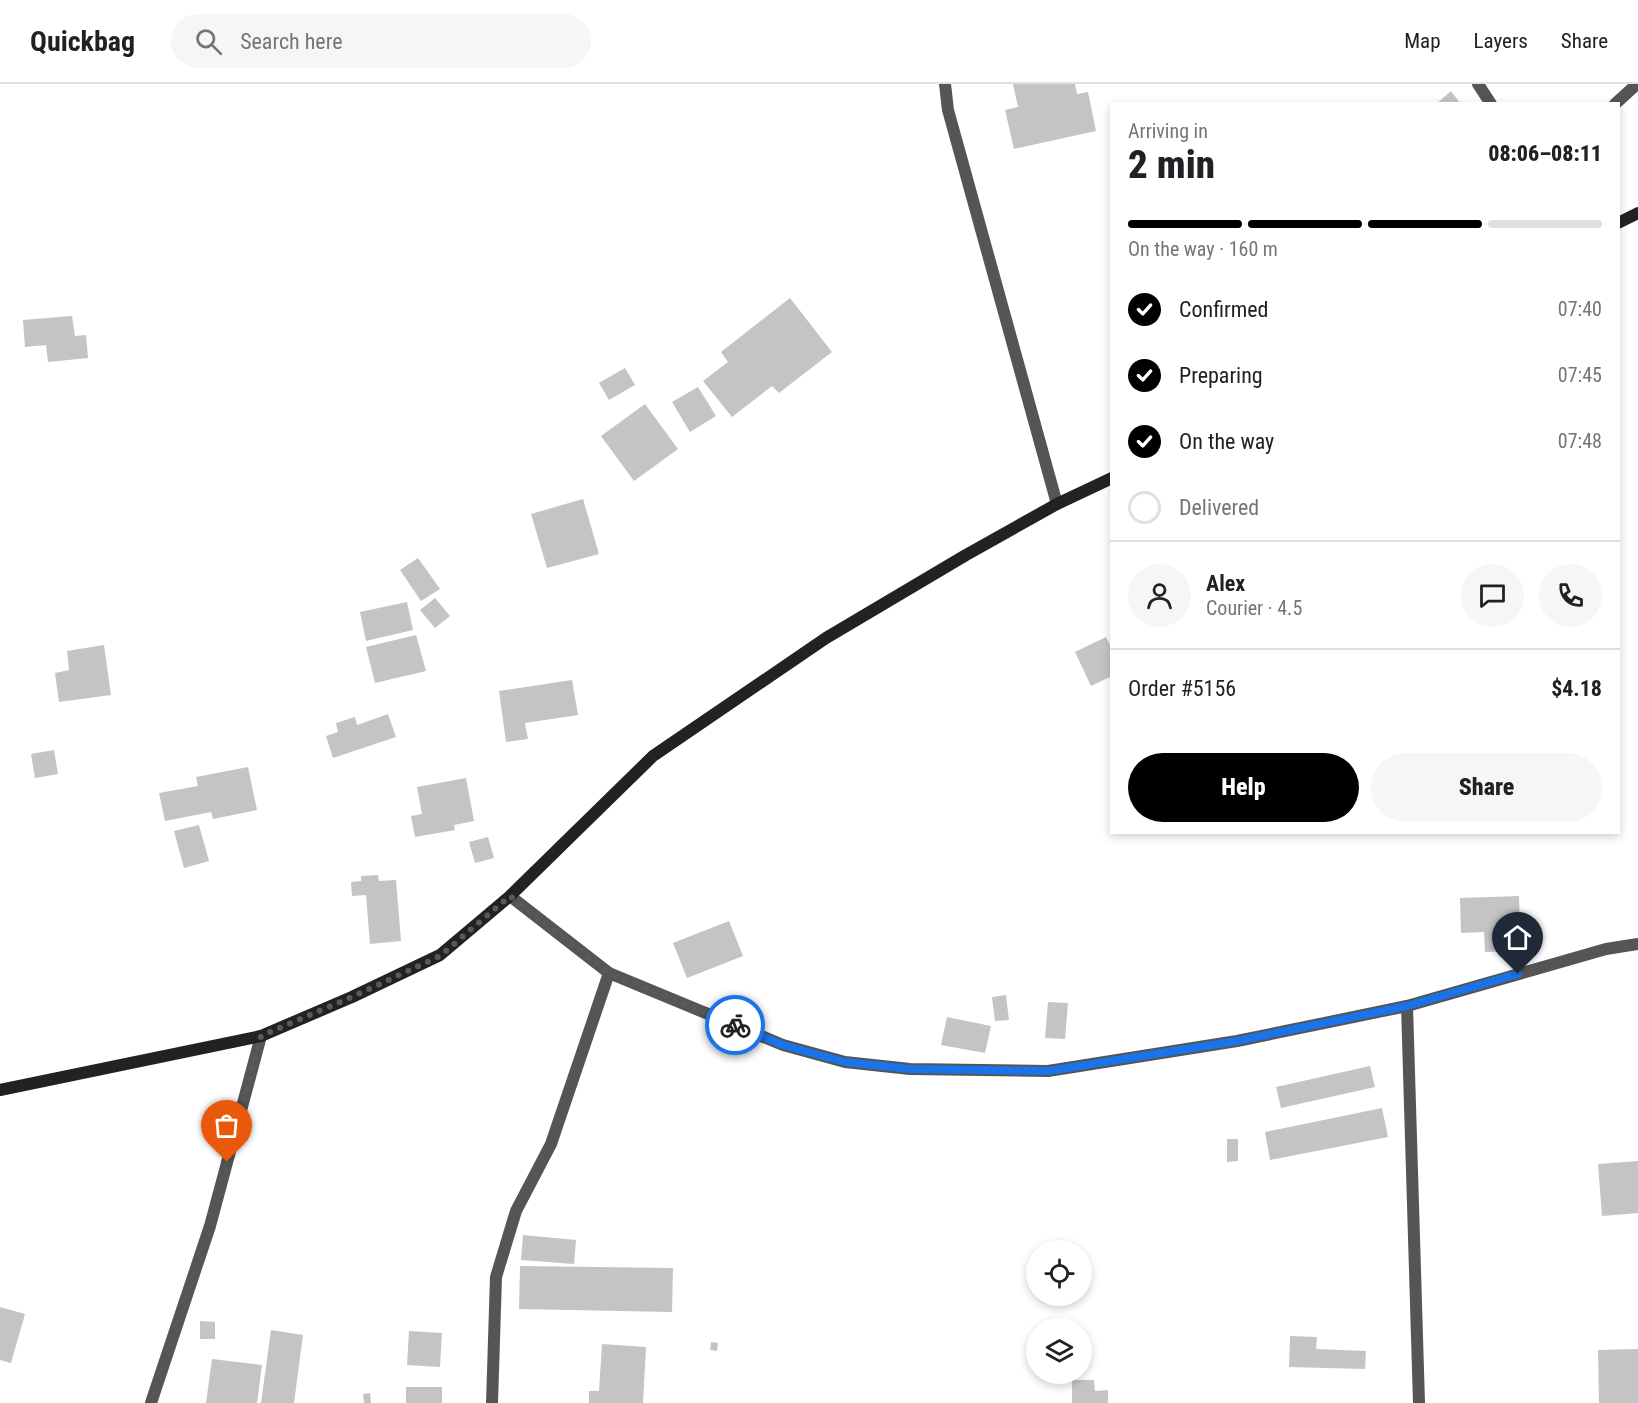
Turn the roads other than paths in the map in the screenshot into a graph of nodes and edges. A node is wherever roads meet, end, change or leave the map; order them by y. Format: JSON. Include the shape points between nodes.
{"nodes":[{"id":1,"x":945,"y":84,"type":"edge"},
{"id":2,"x":1478,"y":84,"type":"edge"},
{"id":3,"x":1638,"y":84,"type":"edge"},
{"id":4,"x":1490,"y":102,"type":"edge"},
{"id":5,"x":1617,"y":102,"type":"edge"},
{"id":6,"x":1638,"y":213,"type":"edge"},
{"id":7,"x":1620,"y":222,"type":"edge"},
{"id":8,"x":1110,"y":479,"type":"edge"},
{"id":9,"x":1057,"y":504,"type":"junction"},
{"id":10,"x":510,"y":896,"type":"junction"},
{"id":11,"x":1638,"y":944,"type":"edge"},
{"id":12,"x":609,"y":973,"type":"junction"},
{"id":13,"x":1407,"y":1006,"type":"junction"},
{"id":14,"x":261,"y":1036,"type":"junction"},
{"id":15,"x":0,"y":1090,"type":"edge"},
{"id":16,"x":151,"y":1403,"type":"edge"},
{"id":17,"x":492,"y":1403,"type":"edge"},
{"id":18,"x":1419,"y":1403,"type":"edge"}],
"edges":[{"from":1,"to":9,"type":"street","via":[[948,110]]},
{"from":2,"to":4,"type":"street"},
{"from":3,"to":5,"type":"street"},
{"from":6,"to":7,"type":"street"},
{"from":8,"to":9,"type":"street"},
{"from":9,"to":10,"type":"street","via":[[826,638],[653,756]]},
{"from":10,"to":12,"type":"street"},
{"from":10,"to":14,"type":"street","via":[[440,956]]},
{"from":11,"to":13,"type":"street","via":[[1606,949]]},
{"from":12,"to":13,"type":"street","via":[[783,1045],[845,1062],[910,1069],[1048,1071],[1237,1041]]},
{"from":12,"to":17,"type":"street","via":[[551,1144],[516,1211],[496,1277]]},
{"from":13,"to":18,"type":"street"},
{"from":14,"to":15,"type":"street"},
{"from":14,"to":16,"type":"street","via":[[210,1226]]}]}
